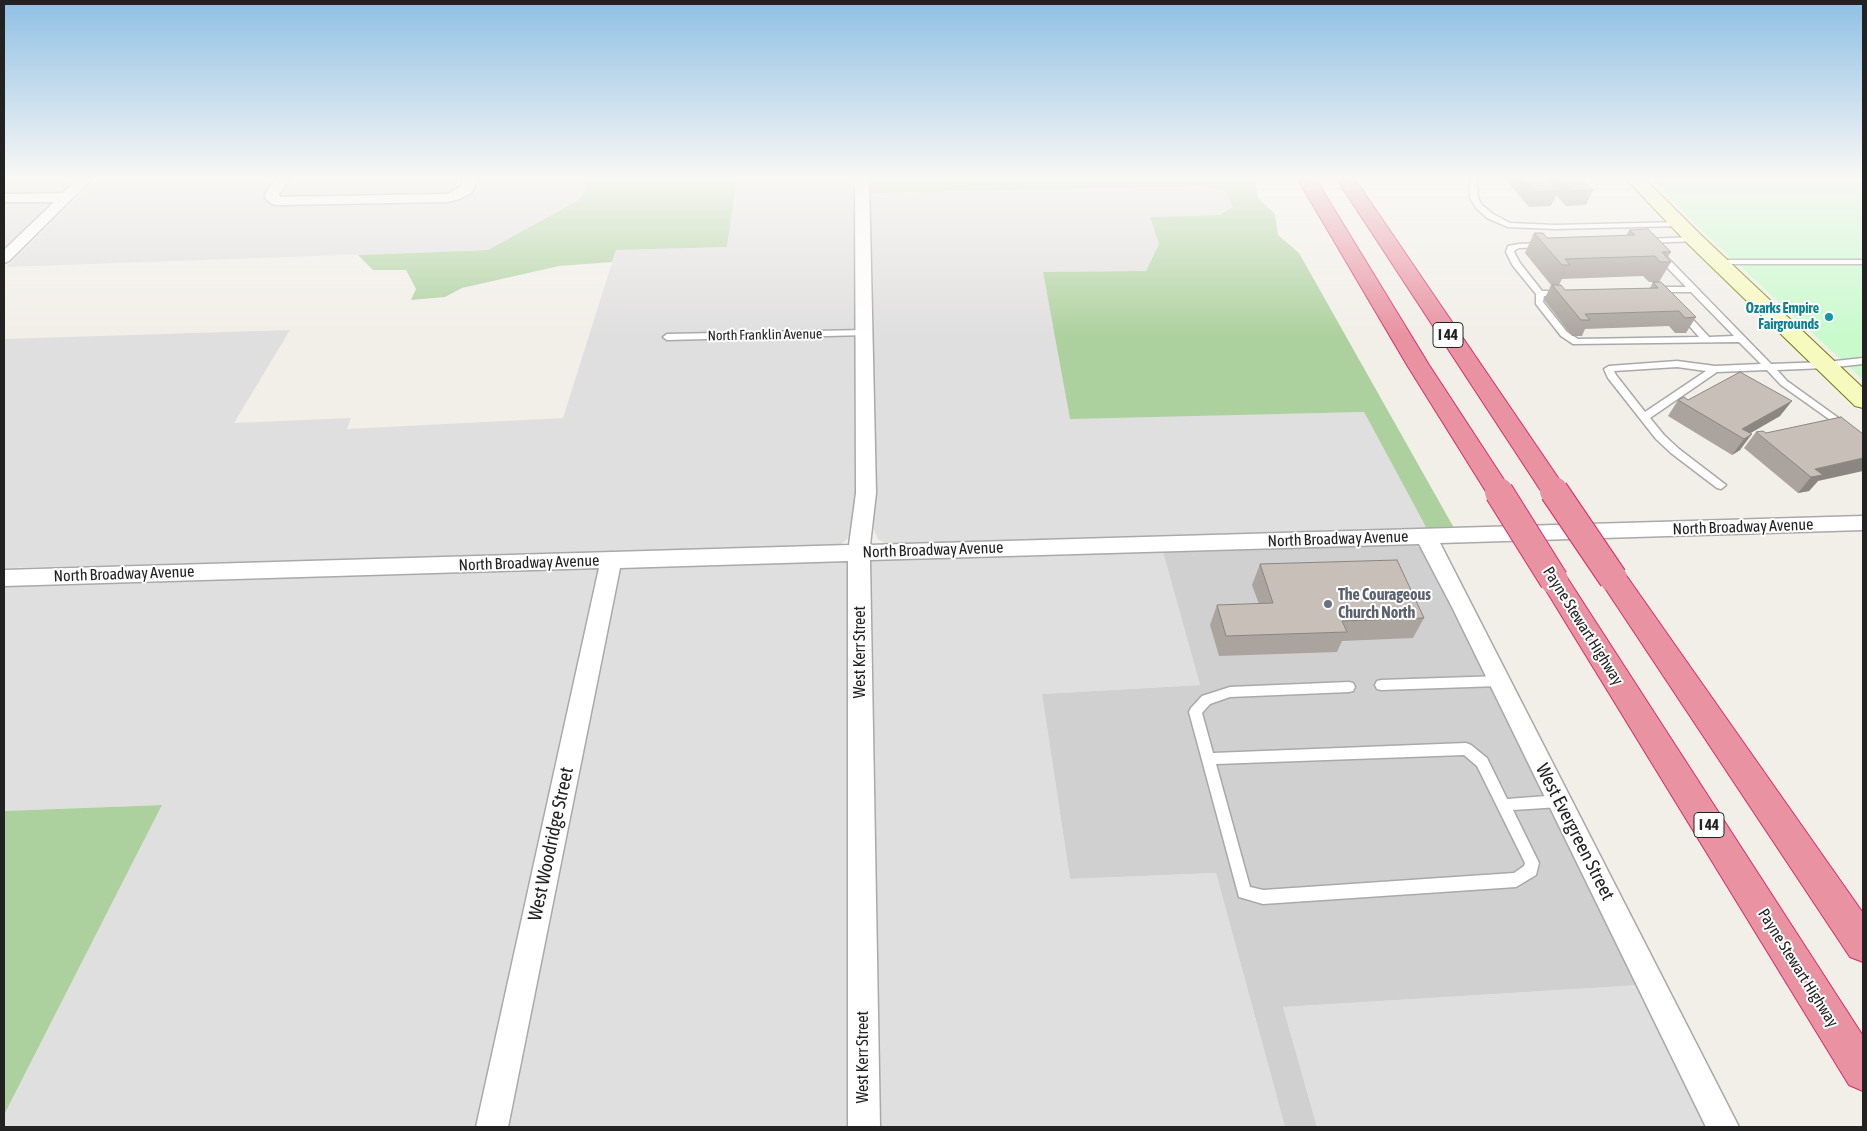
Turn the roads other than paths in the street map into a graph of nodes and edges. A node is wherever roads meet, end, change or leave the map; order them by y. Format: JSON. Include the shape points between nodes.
{"nodes":[{"id":1,"x":32,"y":231,"type":"edge"},
{"id":2,"x":863,"y":231,"type":"edge"},
{"id":3,"x":1338,"y":231,"type":"edge"},
{"id":4,"x":1380,"y":231,"type":"edge"},
{"id":5,"x":1635,"y":231,"type":"edge"},
{"id":6,"x":1686,"y":231,"type":"edge"},
{"id":7,"x":1694,"y":239,"type":"junction"},
{"id":8,"x":1642,"y":241,"type":"junction"},
{"id":9,"x":1555,"y":245,"type":"edge"},
{"id":10,"x":4,"y":258,"type":"edge"},
{"id":11,"x":1718,"y":262,"type":"junction"},
{"id":12,"x":1863,"y":262,"type":"edge"},
{"id":13,"x":1693,"y":289,"type":"junction"},
{"id":14,"x":1643,"y":291,"type":"edge"},
{"id":15,"x":1568,"y":293,"type":"edge"},
{"id":16,"x":1540,"y":294,"type":"junction"},
{"id":17,"x":1668,"y":297,"type":"junction"},
{"id":18,"x":864,"y":333,"type":"junction"},
{"id":19,"x":666,"y":337,"type":"dead end"},
{"id":20,"x":1741,"y":339,"type":"junction"},
{"id":21,"x":1707,"y":340,"type":"junction"},
{"id":22,"x":1863,"y":361,"type":"edge"},
{"id":23,"x":1826,"y":365,"type":"junction"},
{"id":24,"x":1768,"y":367,"type":"junction"},
{"id":25,"x":1715,"y":369,"type":"junction"},
{"id":26,"x":1863,"y":401,"type":"edge"},
{"id":27,"x":1644,"y":417,"type":"junction"},
{"id":28,"x":1848,"y":429,"type":"edge"},
{"id":29,"x":1721,"y":485,"type":"dead end"},
{"id":30,"x":1863,"y":523,"type":"edge"},
{"id":31,"x":1426,"y":537,"type":"junction"},
{"id":32,"x":859,"y":552,"type":"junction"},
{"id":33,"x":611,"y":561,"type":"junction"},
{"id":34,"x":4,"y":578,"type":"edge"},
{"id":35,"x":1500,"y":681,"type":"junction"},
{"id":36,"x":1381,"y":686,"type":"dead end"},
{"id":37,"x":1349,"y":687,"type":"dead end"},
{"id":38,"x":1208,"y":759,"type":"junction"},
{"id":39,"x":1560,"y":801,"type":"junction"},
{"id":40,"x":1503,"y":804,"type":"junction"},
{"id":41,"x":1863,"y":944,"type":"edge"},
{"id":42,"x":1863,"y":1071,"type":"edge"},
{"id":43,"x":492,"y":1127,"type":"edge"},
{"id":44,"x":864,"y":1127,"type":"edge"},
{"id":45,"x":1723,"y":1127,"type":"edge"}],
"edges":[{"from":1,"to":10,"type":"street"},
{"from":2,"to":18,"type":"street","name":"West Kerr Street"},
{"from":3,"to":42,"type":"highway","name":"Payne Stewart Highway","number":"I 44","bridge":true,"via":[[1418,364]]},
{"from":4,"to":41,"type":"highway","number":"I 44","bridge":true},
{"from":5,"to":8,"type":"lane"},
{"from":6,"to":7,"type":"main road"},
{"from":7,"to":8,"type":"lane"},
{"from":7,"to":11,"type":"main road"},
{"from":8,"to":13,"type":"lane"},
{"from":9,"to":16,"type":"lane","via":[[1519,246],[1510,252]]},
{"from":11,"to":12,"type":"lane"},
{"from":11,"to":23,"type":"main road"},
{"from":13,"to":17,"type":"lane"},
{"from":13,"to":20,"type":"lane"},
{"from":14,"to":17,"type":"lane"},
{"from":15,"to":16,"type":"lane"},
{"from":16,"to":21,"type":"lane","via":[[1544,308],[1564,334],[1576,342]]},
{"from":17,"to":21,"type":"lane"},
{"from":18,"to":19,"type":"lane","name":"North Franklin Avenue"},
{"from":18,"to":32,"type":"street","name":"West Kerr Street","via":[[866,493]]},
{"from":20,"to":21,"type":"lane"},
{"from":20,"to":24,"type":"lane"},
{"from":22,"to":23,"type":"lane"},
{"from":23,"to":24,"type":"lane"},
{"from":23,"to":26,"type":"main road"},
{"from":24,"to":25,"type":"lane"},
{"from":24,"to":28,"type":"lane","via":[[1784,383]]},
{"from":25,"to":27,"type":"lane"},
{"from":25,"to":27,"type":"lane","via":[[1677,364],[1609,368],[1611,376]]},
{"from":27,"to":29,"type":"lane","via":[[1675,451]]},
{"from":30,"to":31,"type":"street","name":"North Broadway Avenue"},
{"from":31,"to":32,"type":"street","name":"North Broadway Avenue"},
{"from":31,"to":35,"type":"street","name":"West Evergreen Street"},
{"from":32,"to":33,"type":"street","name":"North Broadway Avenue"},
{"from":32,"to":44,"type":"street","name":"West Kerr Street"},
{"from":33,"to":34,"type":"street","name":"North Broadway Avenue"},
{"from":33,"to":43,"type":"street","name":"West Woodridge Street"},
{"from":35,"to":36,"type":"lane"},
{"from":35,"to":39,"type":"street","name":"West Evergreen Street"},
{"from":37,"to":38,"type":"lane","via":[[1230,692],[1214,696],[1201,704],[1196,712]]},
{"from":38,"to":40,"type":"lane","via":[[1466,749],[1482,762]]},
{"from":38,"to":40,"type":"lane","via":[[1244,892],[1254,896],[1516,880],[1531,870],[1532,863]]},
{"from":39,"to":40,"type":"lane"},
{"from":39,"to":45,"type":"street","name":"West Evergreen Street"}]}
